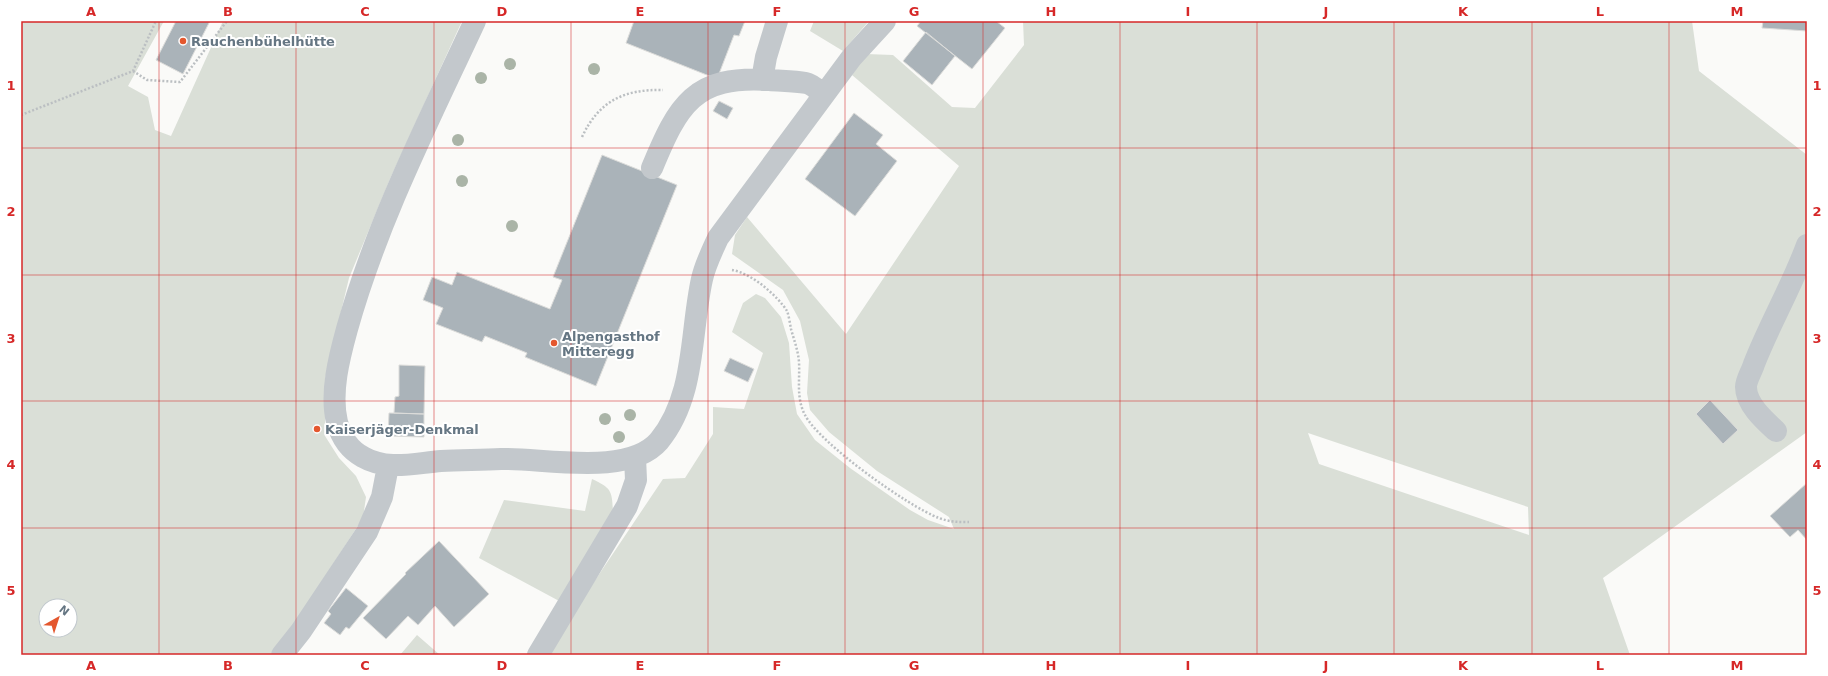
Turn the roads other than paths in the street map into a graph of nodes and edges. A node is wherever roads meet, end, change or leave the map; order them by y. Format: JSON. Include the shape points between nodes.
{"nodes":[{"id":1,"x":475,"y":21,"type":"edge"},
{"id":2,"x":777,"y":21,"type":"edge"},
{"id":3,"x":885,"y":21,"type":"edge"},
{"id":4,"x":762,"y":80,"type":"junction"},
{"id":5,"x":824,"y":95,"type":"junction"},
{"id":6,"x":652,"y":168,"type":"dead end"},
{"id":7,"x":1807,"y":245,"type":"edge"},
{"id":8,"x":1776,"y":431,"type":"dead end"},
{"id":9,"x":635,"y":457,"type":"junction"},
{"id":10,"x":388,"y":466,"type":"junction"},
{"id":11,"x":282,"y":655,"type":"edge"},
{"id":12,"x":538,"y":655,"type":"edge"}],
"edges":[{"from":1,"to":10,"type":"street","via":[[412,156],[374,248],[339,363],[335,399],[337,422],[342,435],[347,444],[364,458]]},
{"from":2,"to":4,"type":"street"},
{"from":3,"to":5,"type":"street","via":[[852,57]]},
{"from":4,"to":5,"type":"street","via":[[807,83]]},
{"from":4,"to":6,"type":"street","via":[[736,80],[702,90],[685,104],[673,122]]},
{"from":5,"to":9,"type":"street","via":[[718,238],[706,266],[690,361],[678,408],[672,421],[652,448]]},
{"from":7,"to":8,"type":"street","via":[[1765,336],[1746,386],[1748,398],[1764,420]]},
{"from":9,"to":10,"type":"street","via":[[612,463],[520,459]]},
{"from":9,"to":12,"type":"street","via":[[636,480],[627,506]]},
{"from":10,"to":11,"type":"street","via":[[382,497],[367,532],[302,631]]}]}
